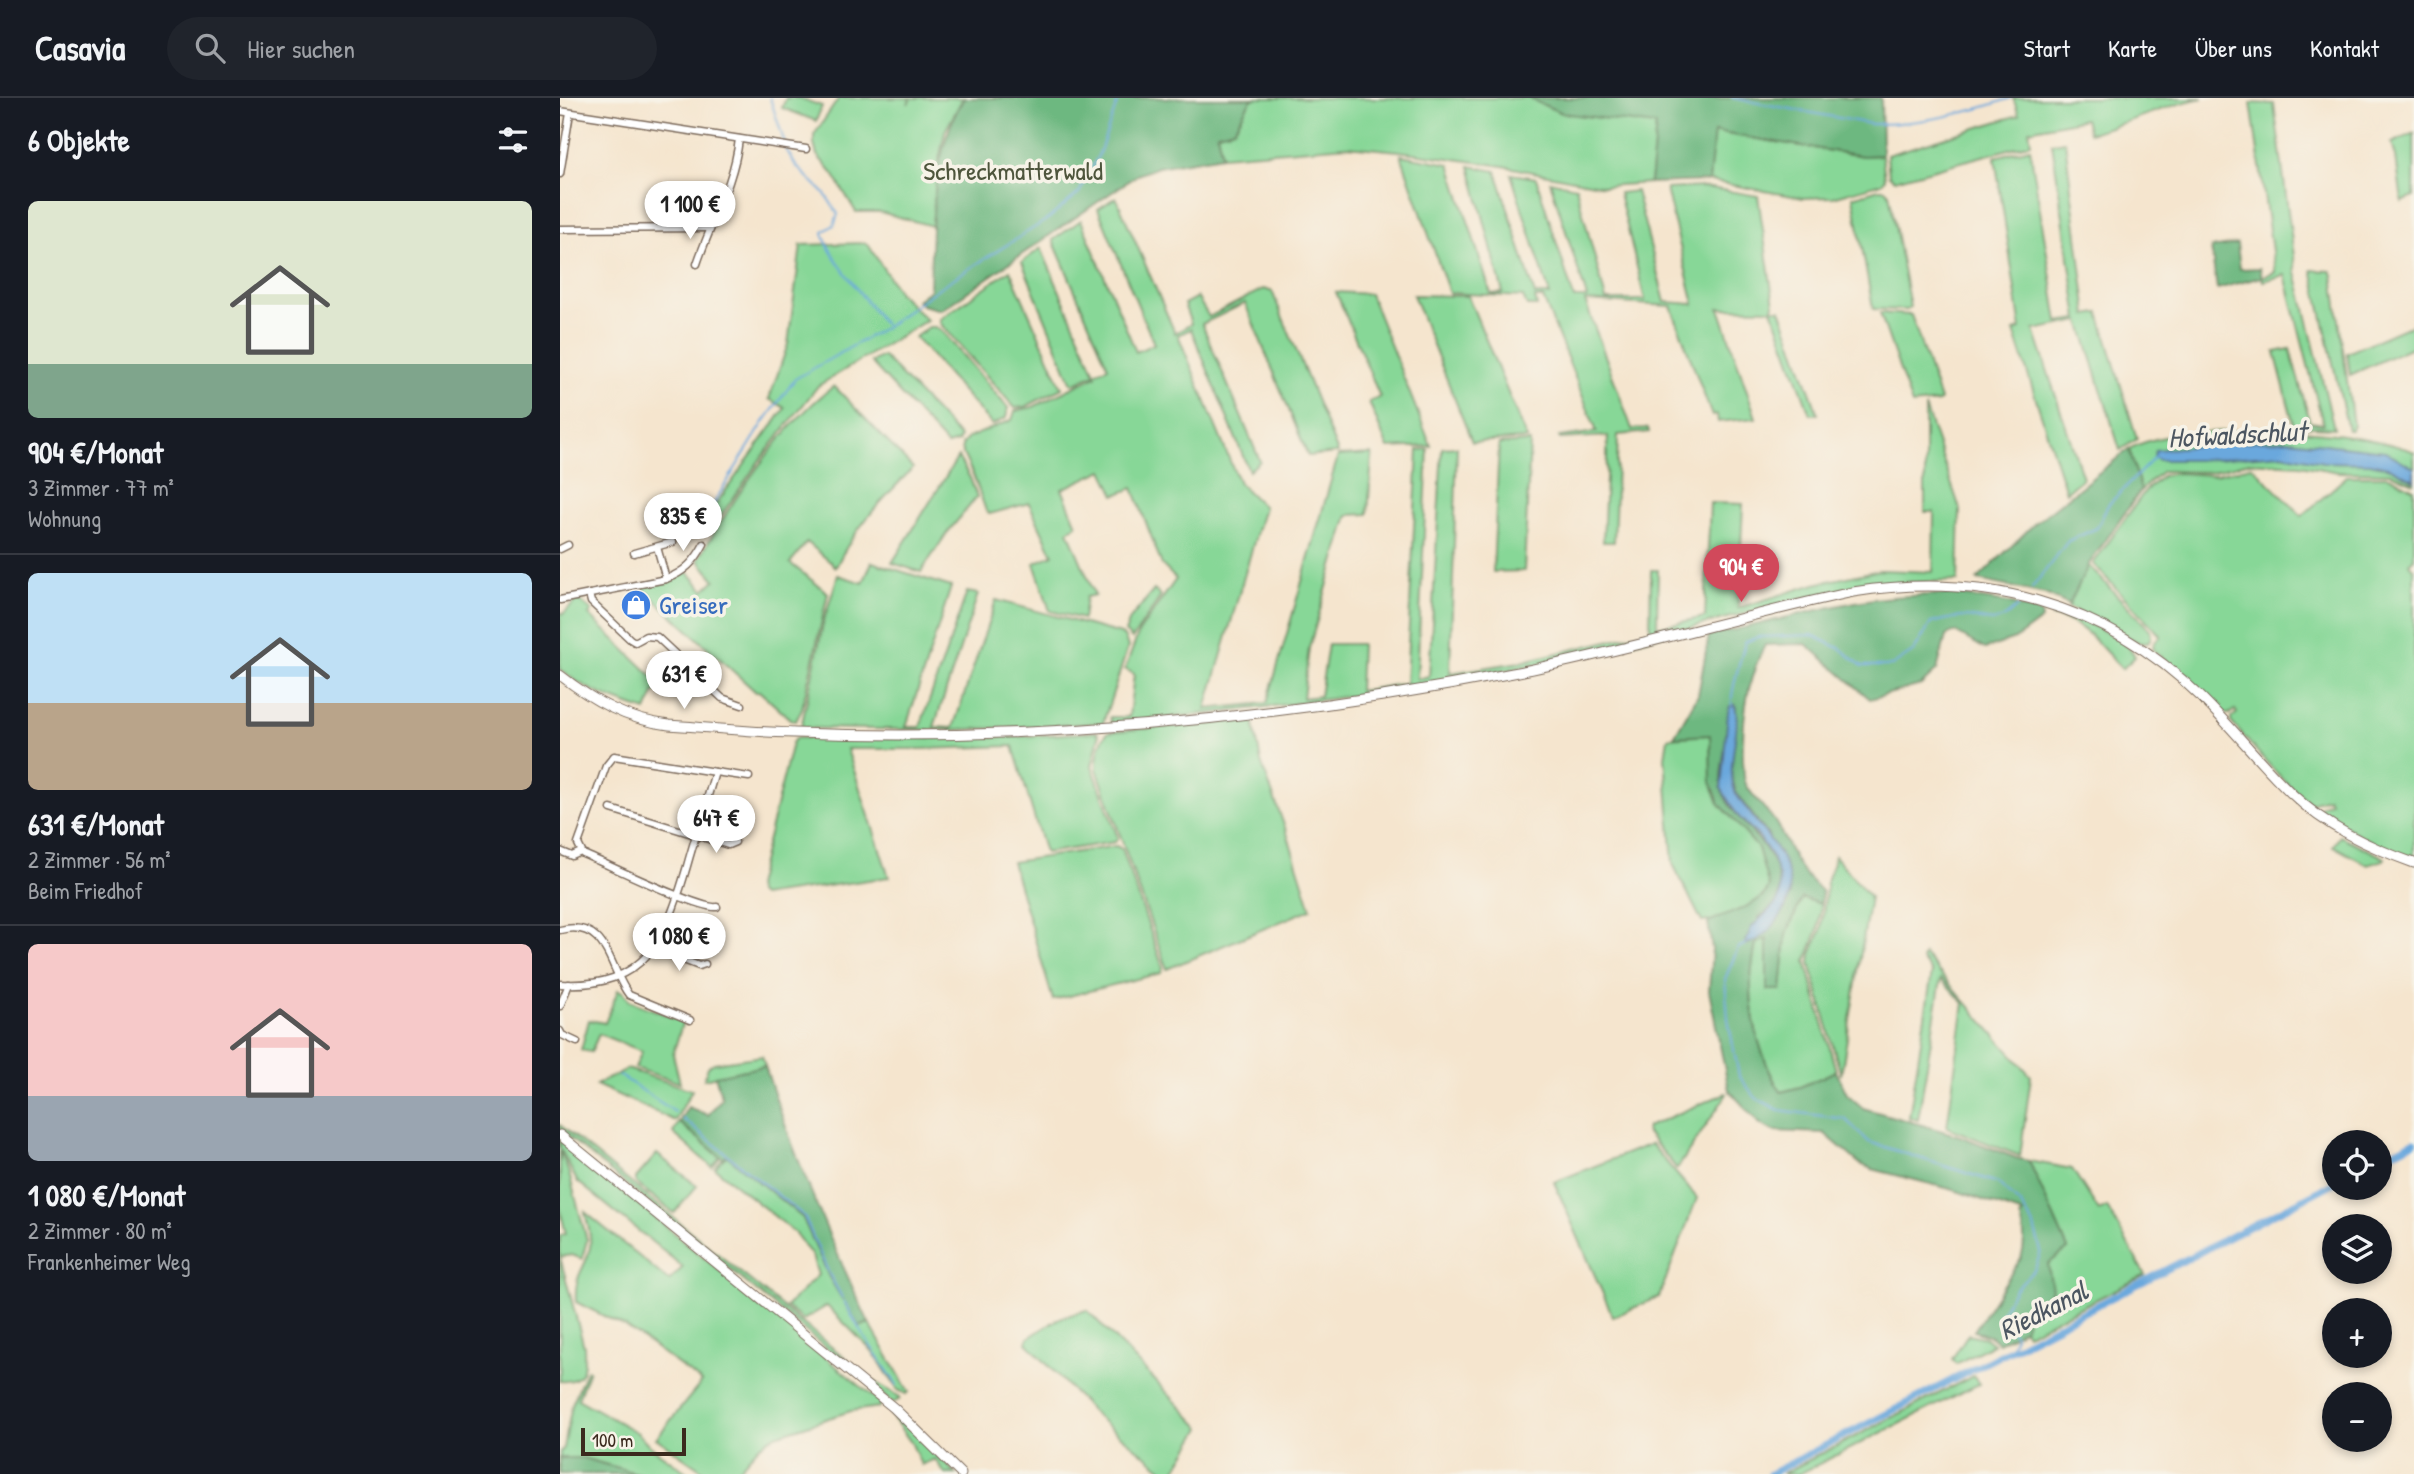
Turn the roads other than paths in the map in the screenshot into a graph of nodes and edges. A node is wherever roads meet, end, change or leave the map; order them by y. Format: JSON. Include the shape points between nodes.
{"nodes":[{"id":1,"x":560,"y":111,"type":"edge"},
{"id":2,"x":570,"y":113,"type":"junction"},
{"id":3,"x":739,"y":139,"type":"junction"},
{"id":4,"x":806,"y":149,"type":"dead end"},
{"id":5,"x":560,"y":174,"type":"edge"},
{"id":6,"x":709,"y":228,"type":"junction"},
{"id":7,"x":560,"y":229,"type":"edge"},
{"id":8,"x":697,"y":264,"type":"dead end"},
{"id":9,"x":673,"y":542,"type":"dead end"},
{"id":10,"x":704,"y":544,"type":"dead end"},
{"id":11,"x":568,"y":545,"type":"dead end"},
{"id":12,"x":657,"y":547,"type":"junction"},
{"id":13,"x":560,"y":549,"type":"edge"},
{"id":14,"x":634,"y":553,"type":"dead end"},
{"id":15,"x":666,"y":579,"type":"junction"},
{"id":16,"x":589,"y":594,"type":"junction"},
{"id":17,"x":560,"y":600,"type":"edge"},
{"id":18,"x":681,"y":659,"type":"junction"},
{"id":19,"x":560,"y":676,"type":"edge"},
{"id":20,"x":668,"y":688,"type":"dead end"},
{"id":21,"x":742,"y":705,"type":"dead end"},
{"id":22,"x":715,"y":772,"type":"junction"},
{"id":23,"x":749,"y":778,"type":"dead end"},
{"id":24,"x":611,"y":809,"type":"dead end"},
{"id":25,"x":696,"y":836,"type":"junction"},
{"id":26,"x":735,"y":842,"type":"dead end"},
{"id":27,"x":560,"y":851,"type":"edge"},
{"id":28,"x":581,"y":852,"type":"junction"},
{"id":29,"x":2414,"y":863,"type":"edge"},
{"id":30,"x":678,"y":895,"type":"junction"},
{"id":31,"x":717,"y":906,"type":"dead end"},
{"id":32,"x":560,"y":930,"type":"edge"},
{"id":33,"x":654,"y":948,"type":"junction"},
{"id":34,"x":705,"y":964,"type":"dead end"},
{"id":35,"x":619,"y":975,"type":"junction"},
{"id":36,"x":560,"y":984,"type":"edge"},
{"id":37,"x":569,"y":984,"type":"junction"},
{"id":38,"x":560,"y":1006,"type":"edge"},
{"id":39,"x":690,"y":1020,"type":"dead end"},
{"id":40,"x":560,"y":1031,"type":"edge"},
{"id":41,"x":577,"y":1042,"type":"dead end"},
{"id":42,"x":560,"y":1135,"type":"edge"},
{"id":43,"x":961,"y":1474,"type":"edge"}],
"edges":[{"from":1,"to":2,"type":"street"},
{"from":2,"to":3,"type":"street"},
{"from":2,"to":5,"type":"street"},
{"from":3,"to":4,"type":"street"},
{"from":3,"to":6,"type":"street","via":[[728,188]]},
{"from":6,"to":7,"type":"street"},
{"from":6,"to":8,"type":"street"},
{"from":9,"to":12,"type":"street"},
{"from":10,"to":15,"type":"street","via":[[693,563]]},
{"from":11,"to":13,"type":"street"},
{"from":12,"to":14,"type":"street"},
{"from":12,"to":15,"type":"street"},
{"from":15,"to":16,"type":"street"},
{"from":16,"to":17,"type":"street"},
{"from":16,"to":18,"type":"street","via":[[591,602],[635,642],[657,637]]},
{"from":18,"to":20,"type":"street"},
{"from":18,"to":21,"type":"street","via":[[722,698]]},
{"from":19,"to":29,"type":"main road","via":[[605,706],[651,723],[810,734],[1038,732],[1397,694],[1527,670],[1853,592],[1892,586],[1963,586],[2052,604],[2126,639],[2199,695],[2310,809],[2350,836]]},
{"from":22,"to":23,"type":"street"},
{"from":22,"to":25,"type":"street"},
{"from":22,"to":28,"type":"street","via":[[620,756],[610,759],[578,844]]},
{"from":24,"to":25,"type":"street"},
{"from":25,"to":26,"type":"street","via":[[728,845]]},
{"from":25,"to":30,"type":"street"},
{"from":27,"to":28,"type":"street","via":[[572,856]]},
{"from":28,"to":30,"type":"street"},
{"from":30,"to":31,"type":"street","via":[[710,908]]},
{"from":30,"to":33,"type":"street"},
{"from":32,"to":35,"type":"street","via":[[579,928],[590,933],[608,950]]},
{"from":33,"to":34,"type":"street","via":[[699,966]]},
{"from":33,"to":35,"type":"street"},
{"from":35,"to":37,"type":"street","via":[[593,984]]},
{"from":35,"to":39,"type":"street","via":[[629,995]]},
{"from":36,"to":37,"type":"street"},
{"from":37,"to":38,"type":"street"},
{"from":40,"to":41,"type":"street"},
{"from":42,"to":43,"type":"main road","via":[[894,1408]]}]}
